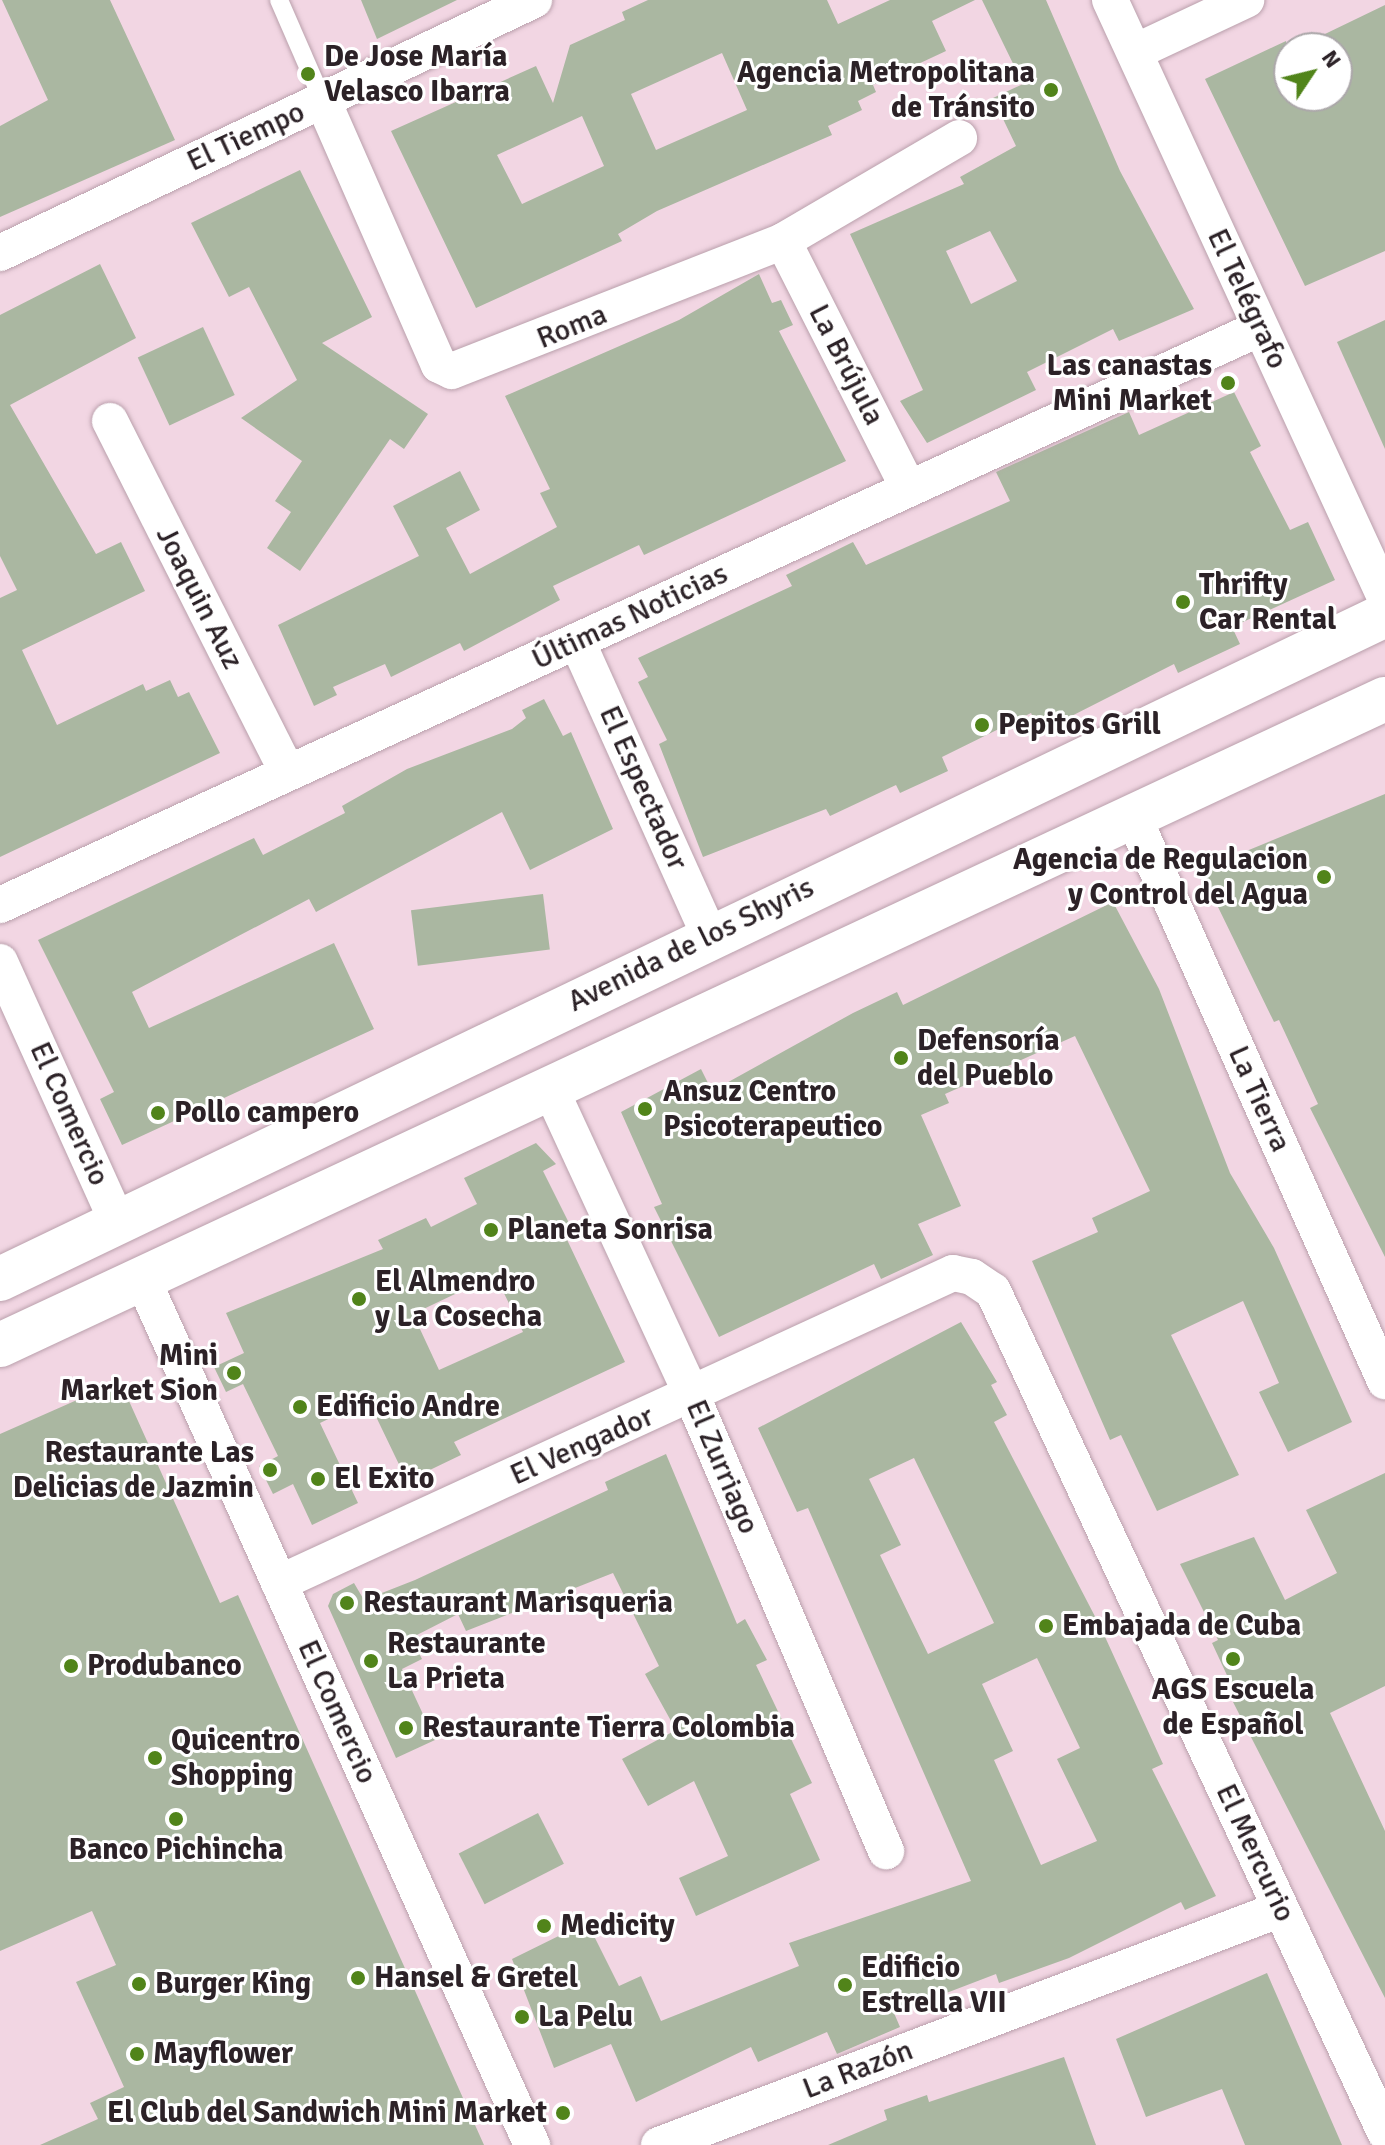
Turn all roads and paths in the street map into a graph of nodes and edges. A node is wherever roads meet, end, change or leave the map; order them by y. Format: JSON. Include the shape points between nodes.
{"nodes":[{"id":1,"x":279,"y":0,"type":"edge"},
{"id":2,"x":534,"y":0,"type":"edge"},
{"id":3,"x":1110,"y":0,"type":"edge"},
{"id":4,"x":1246,"y":0,"type":"edge"},
{"id":5,"x":1135,"y":52,"type":"junction"},
{"id":6,"x":323,"y":101,"type":"junction"},
{"id":7,"x":959,"y":138,"type":"dead end"},
{"id":8,"x":783,"y":241,"type":"junction"},
{"id":9,"x":0,"y":253,"type":"edge"},
{"id":10,"x":1260,"y":328,"type":"junction"},
{"id":11,"x":110,"y":421,"type":"dead end"},
{"id":12,"x":909,"y":489,"type":"junction"},
{"id":13,"x":1385,"y":597,"type":"edge"},
{"id":14,"x":1385,"y":615,"type":"edge"},
{"id":15,"x":577,"y":641,"type":"junction"},
{"id":16,"x":1385,"y":699,"type":"edge"},
{"id":17,"x":288,"y":773,"type":"junction"},
{"id":18,"x":1133,"y":816,"type":"junction"},
{"id":19,"x":0,"y":905,"type":"edge"},
{"id":20,"x":709,"y":935,"type":"junction"},
{"id":21,"x":0,"y":962,"type":"edge"},
{"id":22,"x":550,"y":1088,"type":"junction"},
{"id":23,"x":118,"y":1223,"type":"junction"},
{"id":24,"x":972,"y":1277,"type":"joint"},
{"id":25,"x":142,"y":1278,"type":"junction"},
{"id":26,"x":0,"y":1279,"type":"edge"},
{"id":27,"x":0,"y":1345,"type":"edge"},
{"id":28,"x":1385,"y":1381,"type":"edge"},
{"id":29,"x":692,"y":1396,"type":"junction"},
{"id":30,"x":279,"y":1583,"type":"junction"},
{"id":31,"x":886,"y":1851,"type":"dead end"},
{"id":32,"x":1281,"y":1909,"type":"junction"},
{"id":33,"x":1385,"y":2132,"type":"edge"},
{"id":34,"x":532,"y":2145,"type":"edge"},
{"id":35,"x":659,"y":2145,"type":"edge"}],
"edges":[{"from":1,"to":6,"type":"lane"},
{"from":2,"to":6,"type":"street","name":"El Tiempo"},
{"from":3,"to":5,"type":"street","name":"El Telégrafo"},
{"from":4,"to":5,"type":"street"},
{"from":5,"to":10,"type":"street","name":"El Telégrafo"},
{"from":6,"to":8,"type":"street","name":"Roma","via":[[439,365],[452,371]]},
{"from":6,"to":9,"type":"street","name":"El Tiempo"},
{"from":7,"to":8,"type":"street","name":"Roma"},
{"from":8,"to":12,"type":"street","name":"La Brújula"},
{"from":10,"to":12,"type":"street","name":"Últimas Noticias"},
{"from":10,"to":13,"type":"street","name":"El Telégrafo"},
{"from":11,"to":17,"type":"street","name":"Joaquin Auz"},
{"from":12,"to":15,"type":"street","name":"Últimas Noticias"},
{"from":14,"to":20,"type":"main road","name":"Avenida de los Shyris"},
{"from":15,"to":17,"type":"street","name":"Últimas Noticias"},
{"from":15,"to":20,"type":"street","name":"El Espectador"},
{"from":16,"to":18,"type":"main road"},
{"from":17,"to":19,"type":"street","name":"Últimas Noticias"},
{"from":18,"to":22,"type":"main road"},
{"from":18,"to":28,"type":"street","name":"La Tierra"},
{"from":20,"to":23,"type":"main road","name":"Avenida de los Shyris"},
{"from":21,"to":23,"type":"street","name":"El Comercio"},
{"from":22,"to":25,"type":"main road"},
{"from":22,"to":29,"type":"street","name":"El Zurriago"},
{"from":23,"to":26,"type":"main road","name":"Avenida de los Shyris"},
{"from":24,"to":29,"type":"street","name":"El Vengador","via":[[953,1273]]},
{"from":24,"to":32,"type":"street","name":"El Mercurio","via":[[993,1291]]},
{"from":25,"to":27,"type":"main road"},
{"from":25,"to":30,"type":"street","name":"El Comercio"},
{"from":29,"to":30,"type":"street","name":"El Vengador"},
{"from":29,"to":31,"type":"street","name":"El Zurriago"},
{"from":30,"to":34,"type":"street","name":"El Comercio"},
{"from":32,"to":33,"type":"street","name":"El Mercurio"},
{"from":32,"to":35,"type":"street","name":"La Razón"}]}
